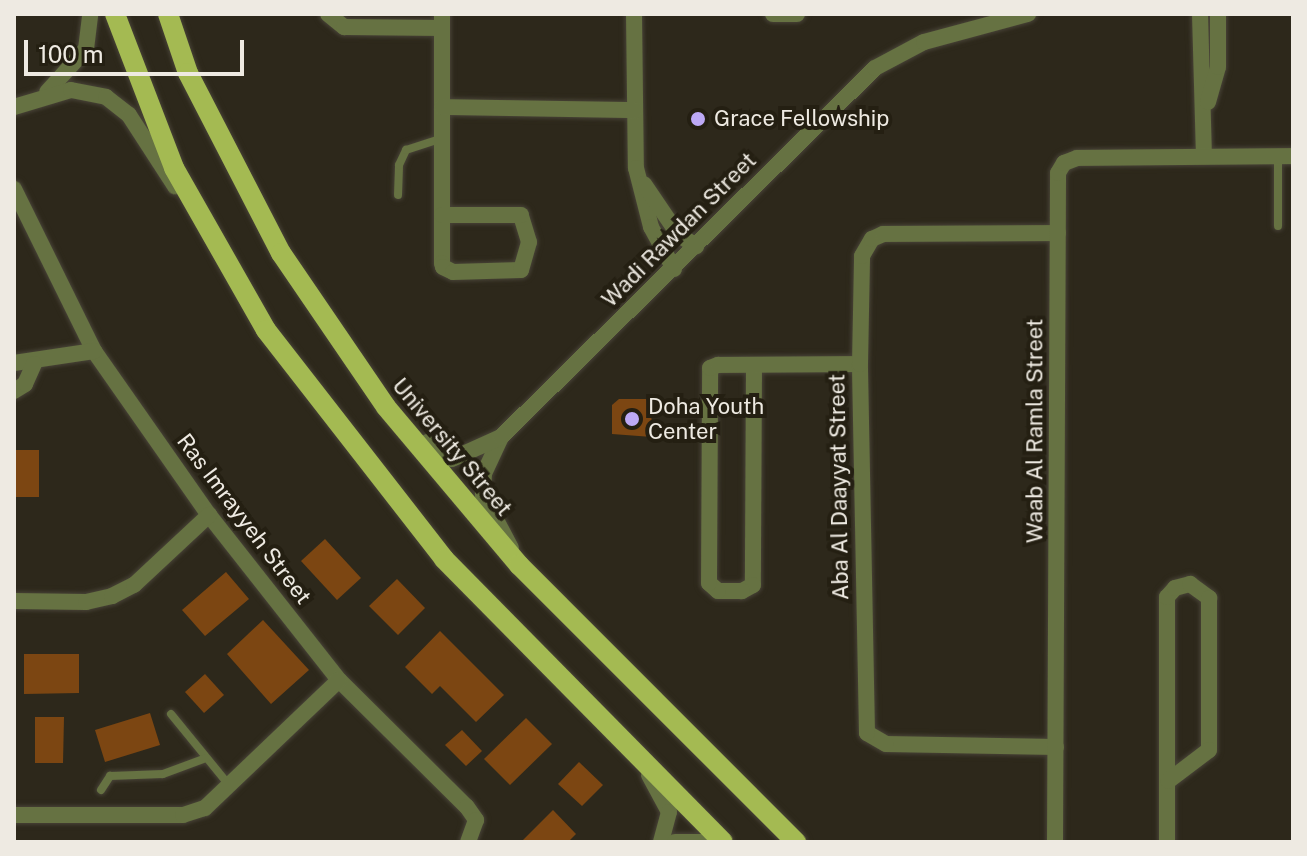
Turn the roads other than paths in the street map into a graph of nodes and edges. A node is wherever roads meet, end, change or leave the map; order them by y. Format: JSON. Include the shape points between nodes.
{"nodes":[{"id":1,"x":90,"y":14,"type":"edge"},
{"id":2,"x":115,"y":14,"type":"edge"},
{"id":3,"x":168,"y":14,"type":"edge"},
{"id":4,"x":328,"y":14,"type":"edge"},
{"id":5,"x":634,"y":14,"type":"edge"},
{"id":6,"x":773,"y":14,"type":"edge"},
{"id":7,"x":797,"y":14,"type":"edge"},
{"id":8,"x":1028,"y":14,"type":"edge"},
{"id":9,"x":1200,"y":14,"type":"edge"},
{"id":10,"x":1218,"y":14,"type":"edge"},
{"id":11,"x":442,"y":21,"type":"edge"},
{"id":12,"x":44,"y":95,"type":"junction"},
{"id":13,"x":14,"y":107,"type":"edge"},
{"id":14,"x":442,"y":107,"type":"junction"},
{"id":15,"x":1206,"y":107,"type":"junction"},
{"id":16,"x":635,"y":110,"type":"junction"},
{"id":17,"x":442,"y":138,"type":"junction"},
{"id":18,"x":1204,"y":155,"type":"junction"},
{"id":19,"x":1286,"y":156,"type":"edge"},
{"id":20,"x":636,"y":168,"type":"junction"},
{"id":21,"x":14,"y":189,"type":"edge"},
{"id":22,"x":398,"y":195,"type":"dead end"},
{"id":23,"x":192,"y":204,"type":"junction"},
{"id":24,"x":442,"y":215,"type":"junction"},
{"id":25,"x":1278,"y":226,"type":"dead end"},
{"id":26,"x":1058,"y":233,"type":"junction"},
{"id":27,"x":696,"y":246,"type":"junction"},
{"id":28,"x":674,"y":269,"type":"junction"},
{"id":29,"x":94,"y":351,"type":"junction"},
{"id":30,"x":14,"y":363,"type":"edge"},
{"id":31,"x":34,"y":364,"type":"junction"},
{"id":32,"x":860,"y":364,"type":"junction"},
{"id":33,"x":754,"y":365,"type":"junction"},
{"id":34,"x":14,"y":391,"type":"edge"},
{"id":35,"x":386,"y":407,"type":"junction"},
{"id":36,"x":501,"y":437,"type":"junction"},
{"id":37,"x":209,"y":515,"type":"junction"},
{"id":38,"x":519,"y":565,"type":"junction"},
{"id":39,"x":14,"y":601,"type":"edge"},
{"id":40,"x":339,"y":680,"type":"junction"},
{"id":41,"x":171,"y":714,"type":"dead end"},
{"id":42,"x":627,"y":744,"type":"junction"},
{"id":43,"x":1056,"y":747,"type":"junction"},
{"id":44,"x":206,"y":758,"type":"junction"},
{"id":45,"x":1168,"y":781,"type":"junction"},
{"id":46,"x":231,"y":787,"type":"junction"},
{"id":47,"x":101,"y":790,"type":"dead end"},
{"id":48,"x":14,"y":815,"type":"edge"},
{"id":49,"x":468,"y":842,"type":"edge"},
{"id":50,"x":661,"y":842,"type":"edge"},
{"id":51,"x":675,"y":842,"type":"edge"},
{"id":52,"x":704,"y":842,"type":"edge"},
{"id":53,"x":723,"y":842,"type":"edge"},
{"id":54,"x":796,"y":842,"type":"edge"},
{"id":55,"x":1055,"y":842,"type":"edge"},
{"id":56,"x":1167,"y":842,"type":"edge"}],
"edges":[{"from":1,"to":12,"type":"street","via":[[86,49],[68,75]]},
{"from":2,"to":23,"type":"main road"},
{"from":3,"to":35,"type":"main road","name":"University Street","via":[[188,73],[281,253]]},
{"from":4,"to":11,"type":"street","via":[[344,27]]},
{"from":5,"to":16,"type":"street"},
{"from":6,"to":7,"type":"street"},
{"from":8,"to":27,"type":"street","name":"Wadi Rawdan Street","via":[[924,42],[875,68]]},
{"from":9,"to":15,"type":"street"},
{"from":10,"to":15,"type":"street","via":[[1218,67]]},
{"from":11,"to":14,"type":"street"},
{"from":12,"to":13,"type":"street"},
{"from":12,"to":23,"type":"street","via":[[87,91],[120,105]]},
{"from":14,"to":16,"type":"street"},
{"from":14,"to":17,"type":"street"},
{"from":15,"to":18,"type":"street"},
{"from":16,"to":20,"type":"street"},
{"from":17,"to":22,"type":"lane","via":[[406,150],[399,165]]},
{"from":17,"to":24,"type":"street"},
{"from":18,"to":19,"type":"street","name":"Waab Al Ramla Street"},
{"from":18,"to":26,"type":"street","name":"Waab Al Ramla Street","via":[[1064,163],[1058,173]]},
{"from":19,"to":25,"type":"lane"},
{"from":20,"to":27,"type":"street","via":[[656,207]]},
{"from":20,"to":28,"type":"street","via":[[651,227]]},
{"from":21,"to":29,"type":"street","name":"Ras Imrayyeh Street"},
{"from":23,"to":42,"type":"main road","via":[[266,330],[386,490],[453,569]]},
{"from":24,"to":24,"type":"street","via":[[446,270],[521,270],[529,242],[521,215]]},
{"from":26,"to":32,"type":"street","name":"Aba Al Daayyat Street","via":[[883,234],[872,239],[862,256]]},
{"from":26,"to":43,"type":"street","name":"Waab Al Ramla Street"},
{"from":27,"to":28,"type":"street","name":"Wadi Rawdan Street"},
{"from":28,"to":36,"type":"street","name":"Wadi Rawdan Street"},
{"from":29,"to":31,"type":"street"},
{"from":29,"to":37,"type":"street","name":"Ras Imrayyeh Street"},
{"from":30,"to":31,"type":"street"},
{"from":31,"to":34,"type":"street","via":[[25,384]]},
{"from":32,"to":33,"type":"street"},
{"from":32,"to":43,"type":"street","name":"Aba Al Daayyat Street","via":[[867,733],[886,744]]},
{"from":33,"to":33,"type":"street","via":[[718,365],[708,376],[709,583],[718,591],[742,591],[753,585]]},
{"from":35,"to":36,"type":"street","name":"Wadi Rawdan Street","via":[[440,456],[452,459]]},
{"from":35,"to":38,"type":"main road","name":"University Street"},
{"from":36,"to":38,"type":"street","name":"Wadi Rawdan Street","via":[[484,473],[483,495]]},
{"from":37,"to":39,"type":"street","via":[[134,585],[112,596],[86,602]]},
{"from":37,"to":40,"type":"street","name":"Ras Imrayyeh Street"},
{"from":38,"to":54,"type":"main road","name":"University Street"},
{"from":40,"to":46,"type":"street"},
{"from":40,"to":49,"type":"street","name":"Ras Imrayyeh Street","via":[[467,807],[476,820]]},
{"from":41,"to":44,"type":"lane"},
{"from":42,"to":50,"type":"street","via":[[669,812]]},
{"from":42,"to":53,"type":"main road"},
{"from":43,"to":55,"type":"street","name":"Waab Al Ramla Street"},
{"from":44,"to":46,"type":"lane"},
{"from":44,"to":47,"type":"lane","via":[[163,774],[110,776]]},
{"from":45,"to":45,"type":"street","via":[[1167,597],[1190,584],[1209,598],[1209,750]]},
{"from":45,"to":56,"type":"street"},
{"from":46,"to":48,"type":"street","via":[[205,808],[183,815]]},
{"from":51,"to":52,"type":"street"}]}
